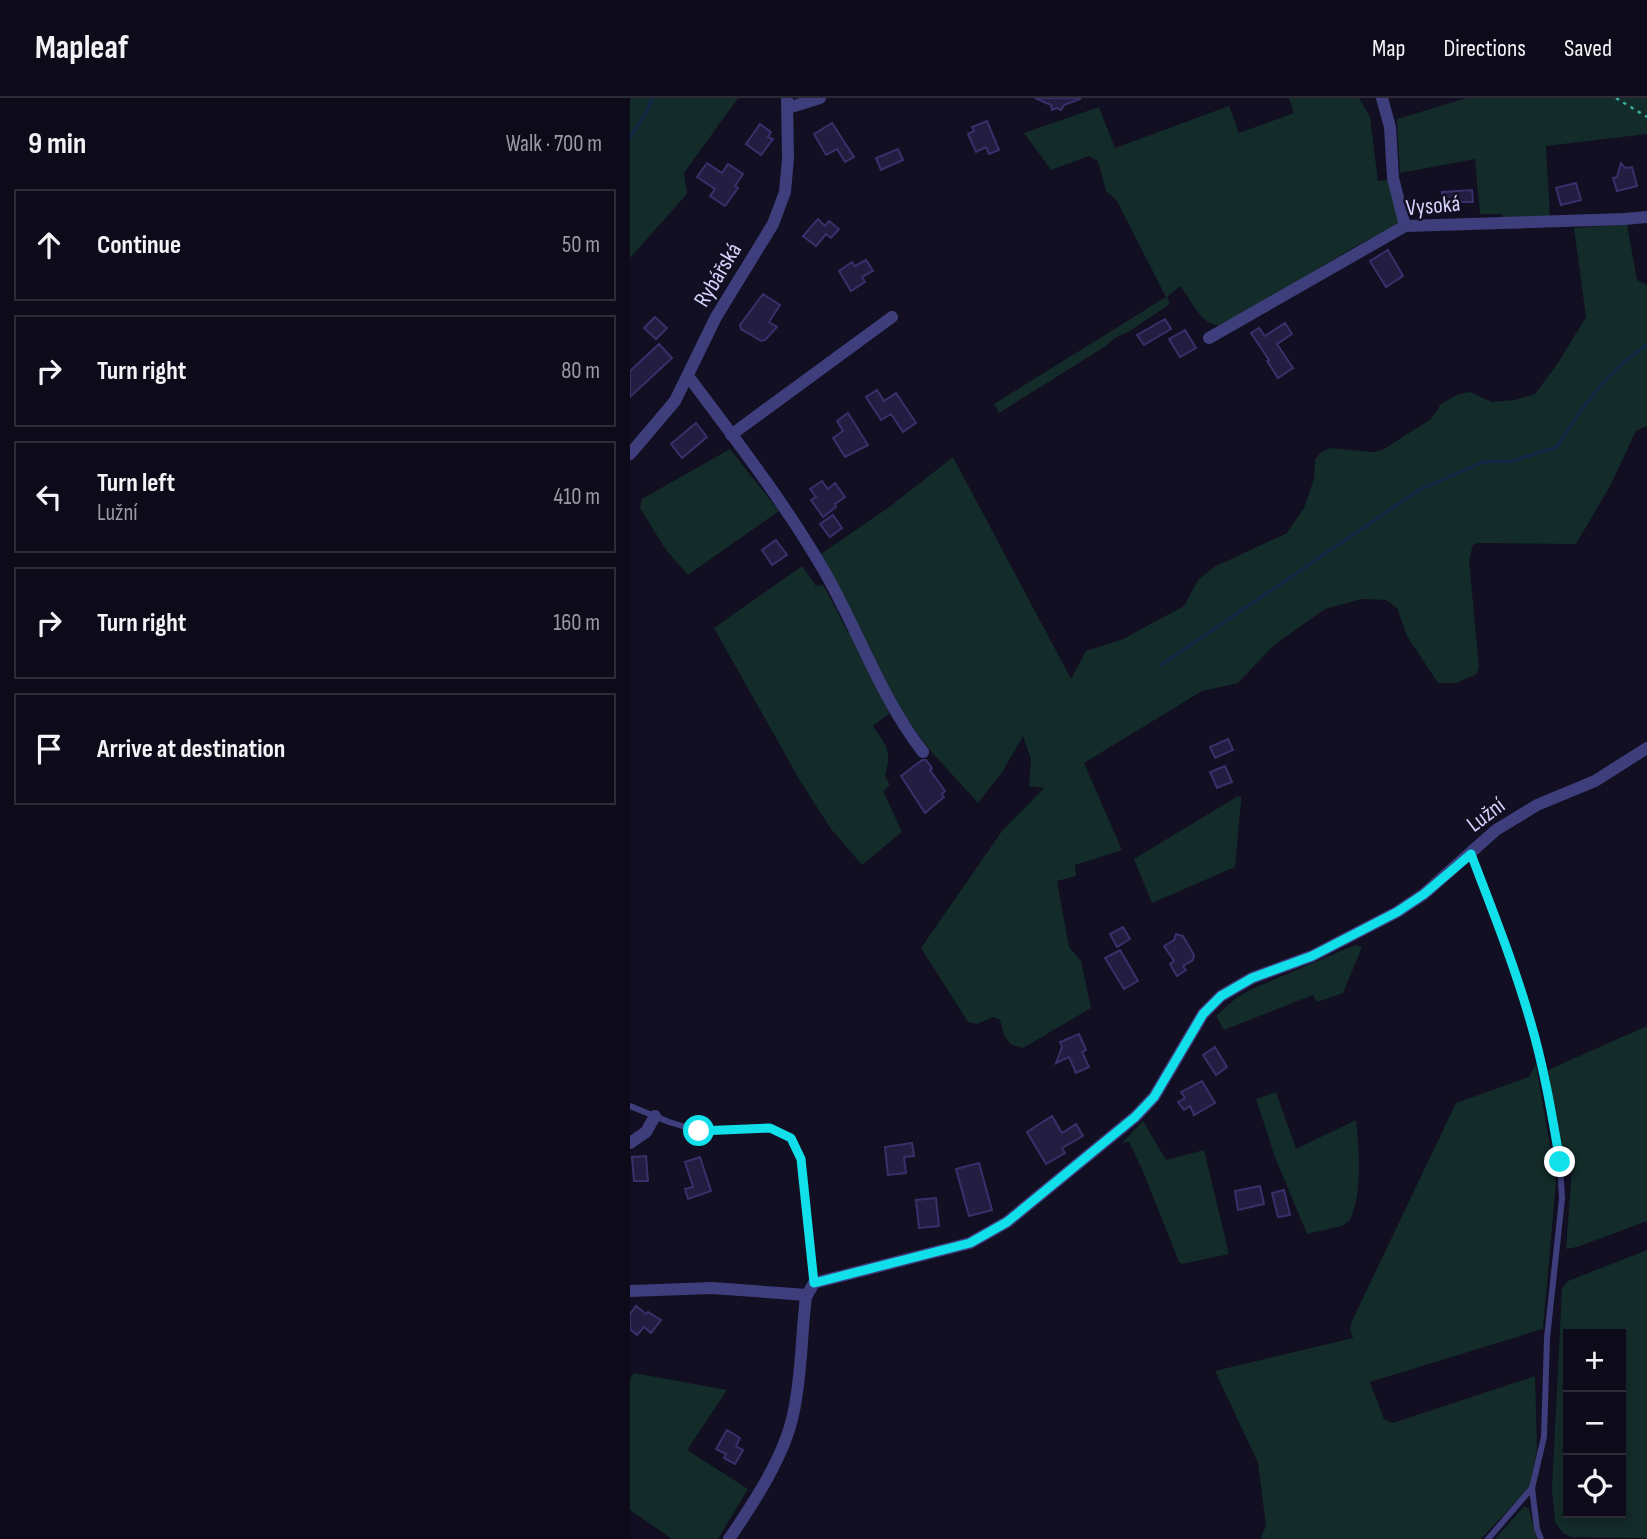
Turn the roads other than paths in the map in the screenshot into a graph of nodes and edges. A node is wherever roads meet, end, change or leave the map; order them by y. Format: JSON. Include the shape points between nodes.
{"nodes":[{"id":1,"x":820,"y":98,"type":"edge"},
{"id":2,"x":1382,"y":98,"type":"edge"},
{"id":3,"x":787,"y":103,"type":"edge"},
{"id":4,"x":1647,"y":217,"type":"edge"},
{"id":5,"x":1405,"y":226,"type":"junction"},
{"id":6,"x":892,"y":317,"type":"dead end"},
{"id":7,"x":1209,"y":338,"type":"dead end"},
{"id":8,"x":688,"y":376,"type":"junction"},
{"id":9,"x":732,"y":435,"type":"junction"},
{"id":10,"x":630,"y":454,"type":"edge"},
{"id":11,"x":1647,"y":748,"type":"edge"},
{"id":12,"x":923,"y":752,"type":"dead end"},
{"id":13,"x":1471,"y":854,"type":"junction"},
{"id":14,"x":630,"y":1106,"type":"edge"},
{"id":15,"x":655,"y":1116,"type":"junction"},
{"id":16,"x":630,"y":1143,"type":"edge"},
{"id":17,"x":814,"y":1283,"type":"junction"},
{"id":18,"x":630,"y":1291,"type":"edge"},
{"id":19,"x":807,"y":1295,"type":"junction"},
{"id":20,"x":1532,"y":1488,"type":"junction"},
{"id":21,"x":729,"y":1539,"type":"edge"},
{"id":22,"x":1488,"y":1539,"type":"edge"},
{"id":23,"x":1541,"y":1539,"type":"edge"}],
"edges":[{"from":1,"to":3,"type":"street"},
{"from":2,"to":5,"type":"street"},
{"from":3,"to":8,"type":"street","name":"Rybářská","via":[[785,192],[773,224],[716,317]]},
{"from":4,"to":5,"type":"street","name":"Vysoká"},
{"from":5,"to":7,"type":"street","name":"Vysoká"},
{"from":6,"to":9,"type":"street"},
{"from":8,"to":9,"type":"street"},
{"from":8,"to":10,"type":"street","name":"Rybářská","via":[[676,401]]},
{"from":9,"to":12,"type":"street","via":[[823,569],[892,705]]},
{"from":11,"to":13,"type":"street","name":"Lužní","via":[[1595,781],[1517,817]]},
{"from":13,"to":17,"type":"street","name":"Lužní","via":[[1397,912],[1221,996],[1203,1014],[1154,1097],[1007,1222],[970,1243]]},
{"from":13,"to":20,"type":"lane","via":[[1531,1022],[1560,1162],[1562,1199],[1547,1338],[1544,1437]]},
{"from":14,"to":15,"type":"lane"},
{"from":15,"to":16,"type":"street","via":[[646,1132]]},
{"from":15,"to":17,"type":"lane","via":[[699,1131],[770,1128],[791,1138],[801,1159]]},
{"from":17,"to":19,"type":"street"},
{"from":18,"to":19,"type":"street","via":[[712,1288]]},
{"from":19,"to":21,"type":"street","via":[[793,1417],[775,1462]]},
{"from":20,"to":22,"type":"lane"},
{"from":20,"to":23,"type":"lane"}]}
